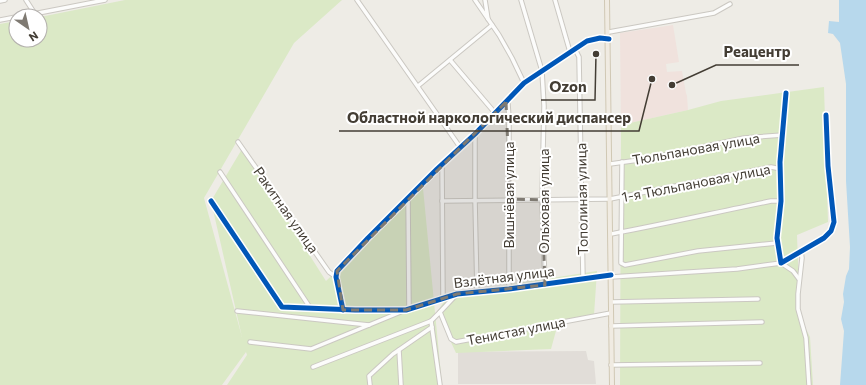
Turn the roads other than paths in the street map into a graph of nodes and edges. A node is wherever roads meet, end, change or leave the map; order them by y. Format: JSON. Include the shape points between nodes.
{"nodes":[{"id":1,"x":5,"y":0,"type":"edge"},
{"id":2,"x":105,"y":0,"type":"edge"},
{"id":3,"x":357,"y":0,"type":"edge"},
{"id":4,"x":474,"y":0,"type":"edge"},
{"id":5,"x":485,"y":0,"type":"edge"},
{"id":6,"x":521,"y":0,"type":"edge"},
{"id":7,"x":555,"y":0,"type":"edge"},
{"id":8,"x":608,"y":0,"type":"edge"},
{"id":9,"x":0,"y":1,"type":"edge"},
{"id":10,"x":730,"y":4,"type":"dead end"},
{"id":11,"x":48,"y":11,"type":"edge"},
{"id":12,"x":489,"y":22,"type":"junction"},
{"id":13,"x":492,"y":25,"type":"junction"},
{"id":14,"x":609,"y":32,"type":"junction"},
{"id":15,"x":609,"y":39,"type":"junction"},
{"id":16,"x":575,"y":49,"type":"junction"},
{"id":17,"x":570,"y":52,"type":"junction"},
{"id":18,"x":450,"y":60,"type":"junction"},
{"id":19,"x":542,"y":71,"type":"junction"},
{"id":20,"x":524,"y":82,"type":"junction"},
{"id":21,"x":418,"y":86,"type":"junction"},
{"id":22,"x":786,"y":93,"type":"dead end"},
{"id":23,"x":506,"y":102,"type":"junction"},
{"id":24,"x":495,"y":113,"type":"junction"},
{"id":25,"x":826,"y":115,"type":"dead end"},
{"id":26,"x":475,"y":134,"type":"junction"},
{"id":27,"x":783,"y":135,"type":"junction"},
{"id":28,"x":238,"y":142,"type":"dead end"},
{"id":29,"x":460,"y":147,"type":"junction"},
{"id":30,"x":622,"y":162,"type":"junction"},
{"id":31,"x":442,"y":164,"type":"junction"},
{"id":32,"x":610,"y":164,"type":"junction"},
{"id":33,"x":781,"y":169,"type":"junction"},
{"id":34,"x":220,"y":172,"type":"dead end"},
{"id":35,"x":408,"y":197,"type":"junction"},
{"id":36,"x":623,"y":197,"type":"junction"},
{"id":37,"x":510,"y":199,"type":"junction"},
{"id":38,"x":610,"y":199,"type":"junction"},
{"id":39,"x":475,"y":200,"type":"junction"},
{"id":40,"x":542,"y":200,"type":"junction"},
{"id":41,"x":582,"y":200,"type":"junction"},
{"id":42,"x":211,"y":201,"type":"dead end"},
{"id":43,"x":442,"y":201,"type":"junction"},
{"id":44,"x":781,"y":201,"type":"junction"},
{"id":45,"x":621,"y":232,"type":"junction"},
{"id":46,"x":611,"y":234,"type":"junction"},
{"id":47,"x":777,"y":243,"type":"junction"},
{"id":48,"x":801,"y":251,"type":"junction"},
{"id":49,"x":781,"y":263,"type":"junction"},
{"id":50,"x":611,"y":276,"type":"junction"},
{"id":51,"x":336,"y":277,"type":"junction"},
{"id":52,"x":583,"y":279,"type":"junction"},
{"id":53,"x":800,"y":279,"type":"junction"},
{"id":54,"x":545,"y":285,"type":"junction"},
{"id":55,"x":509,"y":289,"type":"junction"},
{"id":56,"x":477,"y":292,"type":"junction"},
{"id":57,"x":457,"y":294,"type":"junction"},
{"id":58,"x":443,"y":298,"type":"junction"},
{"id":59,"x":758,"y":299,"type":"dead end"},
{"id":60,"x":611,"y":302,"type":"junction"},
{"id":61,"x":311,"y":309,"type":"junction"},
{"id":62,"x":407,"y":309,"type":"junction"},
{"id":63,"x":342,"y":310,"type":"junction"},
{"id":64,"x":237,"y":311,"type":"dead end"},
{"id":65,"x":440,"y":312,"type":"junction"},
{"id":66,"x":611,"y":312,"type":"junction"},
{"id":67,"x":431,"y":321,"type":"junction"},
{"id":68,"x":762,"y":322,"type":"dead end"},
{"id":69,"x":370,"y":325,"type":"junction"},
{"id":70,"x":611,"y":326,"type":"junction"},
{"id":71,"x":432,"y":328,"type":"junction"},
{"id":72,"x":250,"y":342,"type":"dead end"},
{"id":73,"x":399,"y":350,"type":"junction"},
{"id":74,"x":760,"y":363,"type":"dead end"},
{"id":75,"x":611,"y":365,"type":"junction"},
{"id":76,"x":314,"y":367,"type":"dead end"},
{"id":77,"x":370,"y":385,"type":"edge"},
{"id":78,"x":401,"y":385,"type":"edge"},
{"id":79,"x":440,"y":385,"type":"edge"},
{"id":80,"x":612,"y":385,"type":"edge"},
{"id":81,"x":809,"y":385,"type":"edge"}],
"edges":[{"from":1,"to":9,"type":"street"},
{"from":2,"to":11,"type":"street"},
{"from":3,"to":21,"type":"street"},
{"from":4,"to":12,"type":"street"},
{"from":5,"to":12,"type":"street"},
{"from":6,"to":19,"type":"street","name":"Ольховая улица"},
{"from":7,"to":17,"type":"street"},
{"from":8,"to":14,"type":"main road"},
{"from":10,"to":14,"type":"street","via":[[714,13]]},
{"from":12,"to":13,"type":"street"},
{"from":13,"to":18,"type":"street"},
{"from":13,"to":20,"type":"street"},
{"from":14,"to":15,"type":"main road"},
{"from":15,"to":16,"type":"street","via":[[587,41]]},
{"from":15,"to":32,"type":"main road"},
{"from":16,"to":17,"type":"street"},
{"from":16,"to":41,"type":"street","name":"Тополиная улица","via":[[579,57]]},
{"from":17,"to":19,"type":"street"},
{"from":18,"to":21,"type":"street"},
{"from":18,"to":24,"type":"street"},
{"from":19,"to":20,"type":"street"},
{"from":19,"to":40,"type":"street","name":"Ольховая улица"},
{"from":20,"to":23,"type":"street"},
{"from":21,"to":29,"type":"street"},
{"from":22,"to":27,"type":"street"},
{"from":23,"to":24,"type":"street"},
{"from":23,"to":37,"type":"street","name":"Вишнёвая улица","via":[[509,118]]},
{"from":24,"to":26,"type":"street"},
{"from":25,"to":48,"type":"street","via":[[834,222],[827,235]]},
{"from":26,"to":29,"type":"street"},
{"from":26,"to":39,"type":"street"},
{"from":27,"to":30,"type":"street","name":"Тюльпановая улица","via":[[744,138]]},
{"from":27,"to":33,"type":"street"},
{"from":28,"to":51,"type":"street","name":"Ракитная улица","via":[[329,272]]},
{"from":29,"to":31,"type":"street"},
{"from":30,"to":32,"type":"street","name":"Тюльпановая улица"},
{"from":30,"to":36,"type":"street"},
{"from":31,"to":35,"type":"street"},
{"from":31,"to":43,"type":"street"},
{"from":32,"to":38,"type":"main road"},
{"from":33,"to":36,"type":"street","name":"1-я Тюльпановая улица","via":[[771,167]]},
{"from":33,"to":44,"type":"street"},
{"from":34,"to":61,"type":"street"},
{"from":35,"to":51,"type":"street","via":[[338,269]]},
{"from":35,"to":62,"type":"street"},
{"from":36,"to":38,"type":"street","name":"1-я Тюльпановая улица"},
{"from":36,"to":45,"type":"street"},
{"from":37,"to":39,"type":"street","name":"1-я Тюльпановая улица"},
{"from":37,"to":40,"type":"street","name":"1-я Тюльпановая улица"},
{"from":37,"to":55,"type":"street","name":"Вишнёвая улица"},
{"from":38,"to":41,"type":"street","name":"1-я Тюльпановая улица"},
{"from":38,"to":46,"type":"main road"},
{"from":39,"to":43,"type":"street","name":"1-я Тюльпановая улица"},
{"from":39,"to":56,"type":"street"},
{"from":40,"to":41,"type":"street","name":"1-я Тюльпановая улица"},
{"from":40,"to":54,"type":"street","name":"Ольховая улица"},
{"from":41,"to":52,"type":"street","name":"Тополиная улица"},
{"from":42,"to":61,"type":"street","name":"Взлётная улица","via":[[282,307]]},
{"from":43,"to":58,"type":"street"},
{"from":44,"to":45,"type":"street"},
{"from":44,"to":47,"type":"street"},
{"from":45,"to":46,"type":"street"},
{"from":45,"to":47,"type":"street","via":[[621,263],[625,265],[698,251]]},
{"from":46,"to":50,"type":"main road"},
{"from":47,"to":49,"type":"street"},
{"from":48,"to":49,"type":"street"},
{"from":48,"to":53,"type":"street"},
{"from":49,"to":50,"type":"street","name":"Взлётная улица","via":[[737,269]]},
{"from":49,"to":53,"type":"street"},
{"from":50,"to":52,"type":"street","name":"Взлётная улица"},
{"from":50,"to":60,"type":"main road"},
{"from":51,"to":63,"type":"street"},
{"from":52,"to":54,"type":"street","name":"Взлётная улица"},
{"from":53,"to":81,"type":"street","via":[[798,310],[806,338]]},
{"from":54,"to":55,"type":"street","name":"Взлётная улица"},
{"from":55,"to":56,"type":"street","name":"Взлётная улица"},
{"from":56,"to":57,"type":"street","name":"Взлётная улица"},
{"from":57,"to":58,"type":"street","name":"Взлётная улица"},
{"from":57,"to":65,"type":"street"},
{"from":58,"to":62,"type":"street","name":"Взлётная улица"},
{"from":59,"to":60,"type":"street"},
{"from":60,"to":66,"type":"main road"},
{"from":61,"to":63,"type":"street","name":"Взлётная улица"},
{"from":62,"to":63,"type":"street","name":"Взлётная улица"},
{"from":62,"to":69,"type":"street"},
{"from":64,"to":69,"type":"street"},
{"from":65,"to":66,"type":"street","name":"Тенистая улица","via":[[451,339],[456,342]]},
{"from":65,"to":67,"type":"street"},
{"from":66,"to":70,"type":"main road"},
{"from":67,"to":71,"type":"street"},
{"from":67,"to":76,"type":"street"},
{"from":68,"to":70,"type":"street"},
{"from":69,"to":72,"type":"street","via":[[311,349]]},
{"from":70,"to":75,"type":"main road"},
{"from":71,"to":73,"type":"street"},
{"from":71,"to":79,"type":"street"},
{"from":73,"to":77,"type":"street","via":[[369,376]]},
{"from":73,"to":78,"type":"street"},
{"from":74,"to":75,"type":"street"},
{"from":75,"to":80,"type":"main road"}]}
